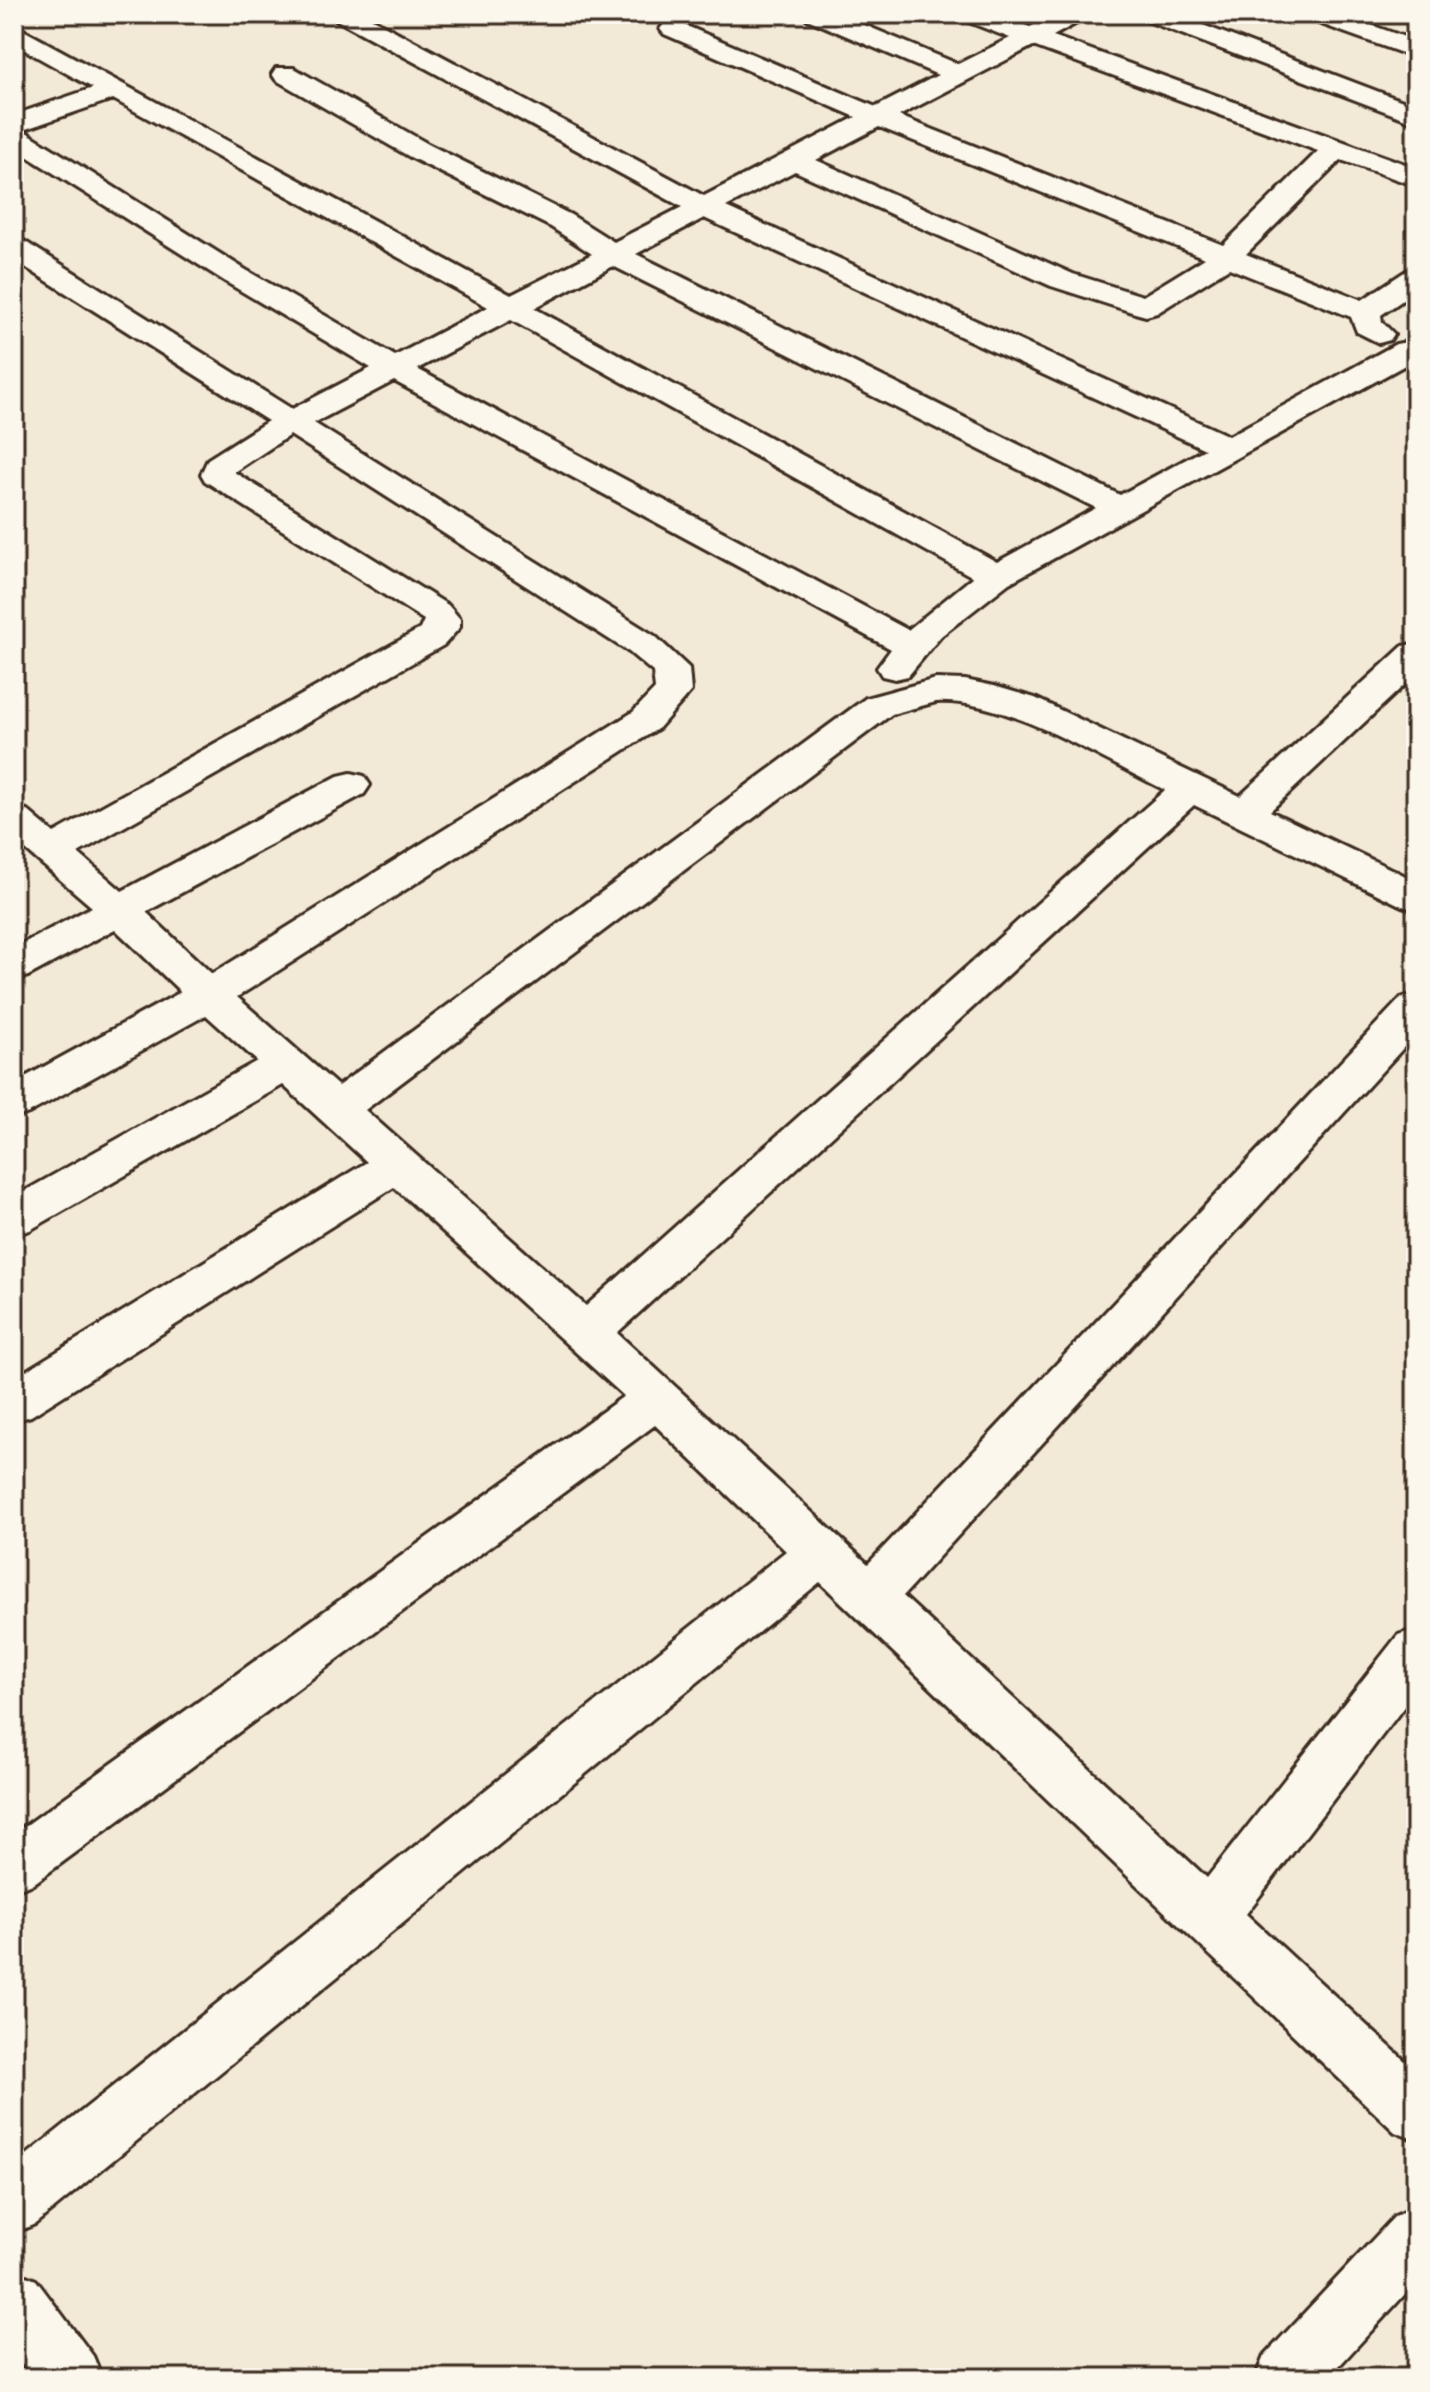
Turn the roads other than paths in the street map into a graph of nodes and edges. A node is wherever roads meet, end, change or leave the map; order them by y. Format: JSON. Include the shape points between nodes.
{"nodes":[{"id":1,"x":344,"y":14,"type":"edge"},
{"id":2,"x":816,"y":14,"type":"edge"},
{"id":3,"x":970,"y":14,"type":"edge"},
{"id":4,"x":1075,"y":14,"type":"edge"},
{"id":5,"x":1151,"y":14,"type":"edge"},
{"id":6,"x":1316,"y":14,"type":"edge"},
{"id":7,"x":673,"y":29,"type":"dead end"},
{"id":8,"x":14,"y":33,"type":"edge"},
{"id":9,"x":1033,"y":37,"type":"junction"},
{"id":10,"x":1416,"y":50,"type":"edge"},
{"id":11,"x":285,"y":74,"type":"dead end"},
{"id":12,"x":961,"y":75,"type":"junction"},
{"id":13,"x":115,"y":89,"type":"junction"},
{"id":14,"x":1416,"y":115,"type":"edge"},
{"id":15,"x":880,"y":118,"type":"junction"},
{"id":16,"x":14,"y":124,"type":"edge"},
{"id":17,"x":14,"y":136,"type":"edge"},
{"id":18,"x":1336,"y":149,"type":"junction"},
{"id":19,"x":796,"y":161,"type":"junction"},
{"id":20,"x":1416,"y":178,"type":"edge"},
{"id":21,"x":705,"y":208,"type":"junction"},
{"id":22,"x":14,"y":247,"type":"edge"},
{"id":23,"x":614,"y":255,"type":"junction"},
{"id":24,"x":1227,"y":257,"type":"junction"},
{"id":25,"x":1416,"y":277,"type":"edge"},
{"id":26,"x":510,"y":309,"type":"junction"},
{"id":27,"x":1365,"y":312,"type":"junction"},
{"id":28,"x":1411,"y":353,"type":"edge"},
{"id":29,"x":395,"y":369,"type":"junction"},
{"id":30,"x":289,"y":423,"type":"junction"},
{"id":31,"x":1230,"y":448,"type":"junction"},
{"id":32,"x":1121,"y":508,"type":"junction"},
{"id":33,"x":997,"y":576,"type":"junction"},
{"id":34,"x":911,"y":645,"type":"junction"},
{"id":35,"x":1416,"y":654,"type":"edge"},
{"id":36,"x":879,"y":706,"type":"junction"},
{"id":37,"x":351,"y":785,"type":"dead end"},
{"id":38,"x":1190,"y":788,"type":"junction"},
{"id":39,"x":1244,"y":814,"type":"junction"},
{"id":40,"x":14,"y":819,"type":"edge"},
{"id":41,"x":52,"y":851,"type":"junction"},
{"id":42,"x":1416,"y":897,"type":"edge"},
{"id":43,"x":121,"y":911,"type":"junction"},
{"id":44,"x":14,"y":966,"type":"edge"},
{"id":45,"x":209,"y":995,"type":"junction"},
{"id":46,"x":1416,"y":1008,"type":"edge"},
{"id":47,"x":286,"y":1064,"type":"junction"},
{"id":48,"x":14,"y":1102,"type":"edge"},
{"id":49,"x":336,"y":1109,"type":"junction"},
{"id":50,"x":397,"y":1164,"type":"junction"},
{"id":51,"x":14,"y":1218,"type":"edge"},
{"id":52,"x":586,"y":1333,"type":"junction"},
{"id":53,"x":656,"y":1398,"type":"junction"},
{"id":54,"x":14,"y":1402,"type":"edge"},
{"id":55,"x":821,"y":1552,"type":"junction"},
{"id":56,"x":869,"y":1598,"type":"junction"},
{"id":57,"x":1416,"y":1651,"type":"edge"},
{"id":58,"x":14,"y":1866,"type":"edge"},
{"id":59,"x":1210,"y":1917,"type":"junction"},
{"id":60,"x":1416,"y":2111,"type":"edge"},
{"id":61,"x":14,"y":2203,"type":"edge"},
{"id":62,"x":1416,"y":2237,"type":"edge"},
{"id":63,"x":14,"y":2302,"type":"edge"},
{"id":64,"x":71,"y":2378,"type":"edge"},
{"id":65,"x":1286,"y":2378,"type":"edge"}],
"edges":[{"from":1,"to":21,"type":"street"},
{"from":2,"to":12,"type":"street"},
{"from":3,"to":9,"type":"street"},
{"from":4,"to":9,"type":"street"},
{"from":5,"to":14,"type":"street"},
{"from":6,"to":10,"type":"street"},
{"from":7,"to":15,"type":"street"},
{"from":8,"to":13,"type":"street"},
{"from":9,"to":12,"type":"street"},
{"from":9,"to":18,"type":"street"},
{"from":11,"to":23,"type":"street","via":[[420,151],[561,221]]},
{"from":12,"to":15,"type":"street"},
{"from":13,"to":16,"type":"street"},
{"from":13,"to":26,"type":"street"},
{"from":15,"to":19,"type":"street"},
{"from":15,"to":24,"type":"street"},
{"from":17,"to":29,"type":"street"},
{"from":18,"to":20,"type":"street"},
{"from":18,"to":24,"type":"street"},
{"from":19,"to":21,"type":"street"},
{"from":19,"to":24,"type":"street","via":[[1062,280],[1146,307]]},
{"from":21,"to":23,"type":"street"},
{"from":21,"to":31,"type":"street"},
{"from":22,"to":30,"type":"street"},
{"from":23,"to":26,"type":"street"},
{"from":23,"to":32,"type":"street"},
{"from":24,"to":27,"type":"street"},
{"from":25,"to":27,"type":"street"},
{"from":26,"to":29,"type":"street"},
{"from":26,"to":33,"type":"street"},
{"from":27,"to":28,"type":"street","via":[[1368,326]]},
{"from":28,"to":31,"type":"street"},
{"from":29,"to":30,"type":"street"},
{"from":29,"to":34,"type":"street"},
{"from":30,"to":41,"type":"street","via":[[230,458],[217,474],[436,612],[442,627]]},
{"from":30,"to":45,"type":"street","via":[[642,644],[671,668],[673,691],[646,720]]},
{"from":31,"to":32,"type":"street"},
{"from":32,"to":33,"type":"street"},
{"from":33,"to":34,"type":"street"},
{"from":34,"to":36,"type":"street"},
{"from":35,"to":39,"type":"street"},
{"from":36,"to":38,"type":"street","via":[[924,690],[967,689],[1022,706]]},
{"from":36,"to":49,"type":"street"},
{"from":37,"to":43,"type":"street"},
{"from":38,"to":39,"type":"street"},
{"from":38,"to":52,"type":"street"},
{"from":39,"to":42,"type":"street"},
{"from":40,"to":41,"type":"street"},
{"from":41,"to":43,"type":"street"},
{"from":43,"to":44,"type":"street"},
{"from":43,"to":45,"type":"street"},
{"from":45,"to":47,"type":"street"},
{"from":45,"to":48,"type":"street"},
{"from":46,"to":56,"type":"street"},
{"from":47,"to":49,"type":"street"},
{"from":47,"to":51,"type":"street"},
{"from":49,"to":50,"type":"street"},
{"from":50,"to":52,"type":"street"},
{"from":50,"to":54,"type":"street"},
{"from":52,"to":53,"type":"street"},
{"from":53,"to":55,"type":"street"},
{"from":53,"to":58,"type":"street"},
{"from":55,"to":56,"type":"street"},
{"from":55,"to":61,"type":"street"},
{"from":56,"to":59,"type":"street"},
{"from":57,"to":59,"type":"street"},
{"from":59,"to":60,"type":"street"},
{"from":62,"to":65,"type":"street"},
{"from":63,"to":64,"type":"street"}]}
